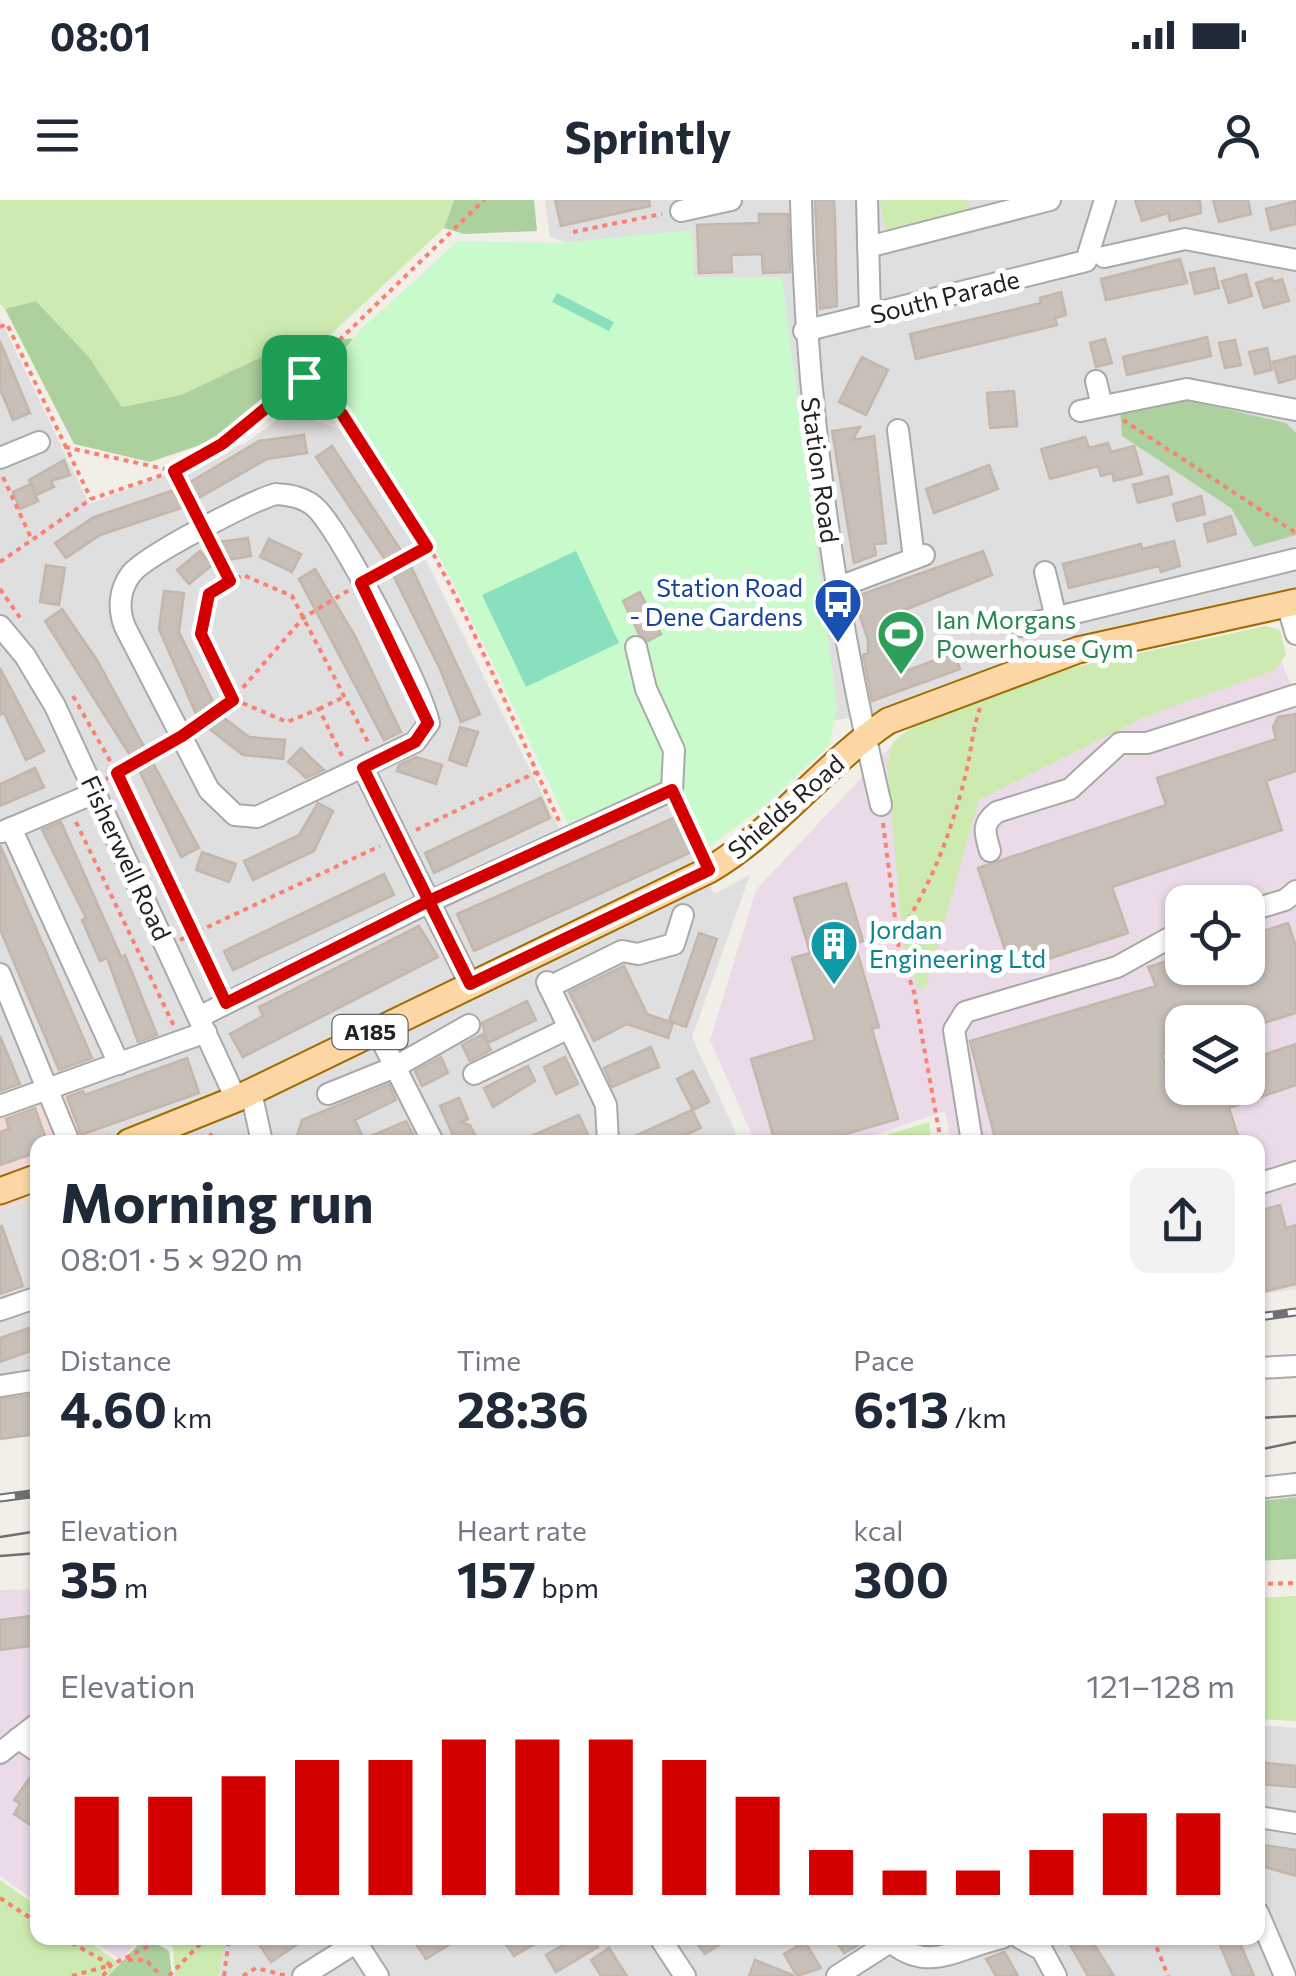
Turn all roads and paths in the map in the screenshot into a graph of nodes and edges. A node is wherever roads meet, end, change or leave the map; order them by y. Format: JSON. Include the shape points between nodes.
{"nodes":[{"id":1,"x":484,"y":200,"type":"edge"},
{"id":2,"x":730,"y":200,"type":"edge"},
{"id":3,"x":801,"y":200,"type":"edge"},
{"id":4,"x":867,"y":200,"type":"edge"},
{"id":5,"x":1050,"y":200,"type":"edge"},
{"id":6,"x":1105,"y":200,"type":"edge"},
{"id":7,"x":681,"y":210,"type":"joint"},
{"id":8,"x":573,"y":232,"type":"dead end"},
{"id":9,"x":868,"y":246,"type":"junction"},
{"id":10,"x":1095,"y":259,"type":"junction"},
{"id":11,"x":1296,"y":260,"type":"edge"},
{"id":12,"x":870,"y":315,"type":"junction"},
{"id":13,"x":0,"y":327,"type":"edge"},
{"id":14,"x":804,"y":331,"type":"junction"},
{"id":15,"x":304,"y":377,"type":"junction"},
{"id":16,"x":1096,"y":381,"type":"dead end"},
{"id":17,"x":1102,"y":406,"type":"junction"},
{"id":18,"x":1296,"y":410,"type":"edge"},
{"id":19,"x":1080,"y":411,"type":"dead end"},
{"id":20,"x":898,"y":430,"type":"dead end"},
{"id":21,"x":39,"y":442,"type":"dead end"},
{"id":22,"x":65,"y":447,"type":"junction"},
{"id":23,"x":0,"y":458,"type":"edge"},
{"id":24,"x":1,"y":471,"type":"edge"},
{"id":25,"x":174,"y":471,"type":"junction"},
{"id":26,"x":91,"y":499,"type":"junction"},
{"id":27,"x":202,"y":531,"type":"junction"},
{"id":28,"x":1296,"y":533,"type":"edge"},
{"id":29,"x":32,"y":540,"type":"junction"},
{"id":30,"x":427,"y":547,"type":"junction"},
{"id":31,"x":1296,"y":559,"type":"edge"},
{"id":32,"x":0,"y":562,"type":"edge"},
{"id":33,"x":1045,"y":572,"type":"dead end"},
{"id":34,"x":230,"y":581,"type":"junction"},
{"id":35,"x":361,"y":583,"type":"junction"},
{"id":36,"x":836,"y":588,"type":"junction"},
{"id":37,"x":0,"y":589,"type":"edge"},
{"id":38,"x":1292,"y":603,"type":"edge"},
{"id":39,"x":303,"y":618,"type":"junction"},
{"id":40,"x":1056,"y":618,"type":"junction"},
{"id":41,"x":0,"y":626,"type":"edge"},
{"id":42,"x":1022,"y":626,"type":"dead end"},
{"id":43,"x":1296,"y":634,"type":"edge"},
{"id":44,"x":32,"y":635,"type":"dead end"},
{"id":45,"x":636,"y":647,"type":"dead end"},
{"id":46,"x":990,"y":680,"type":"junction"},
{"id":47,"x":1296,"y":695,"type":"edge"},
{"id":48,"x":72,"y":696,"type":"dead end"},
{"id":49,"x":344,"y":697,"type":"junction"},
{"id":50,"x":233,"y":700,"type":"junction"},
{"id":51,"x":319,"y":709,"type":"junction"},
{"id":52,"x":182,"y":736,"type":"junction"},
{"id":53,"x":865,"y":737,"type":"junction"},
{"id":54,"x":364,"y":767,"type":"junction"},
{"id":55,"x":536,"y":772,"type":"junction"},
{"id":56,"x":117,"y":773,"type":"junction"},
{"id":57,"x":95,"y":788,"type":"junction"},
{"id":58,"x":672,"y":790,"type":"junction"},
{"id":59,"x":68,"y":805,"type":"junction"},
{"id":60,"x":881,"y":805,"type":"joint"},
{"id":61,"x":5,"y":831,"type":"edge"},
{"id":62,"x":567,"y":837,"type":"junction"},
{"id":63,"x":399,"y":838,"type":"junction"},
{"id":64,"x":990,"y":851,"type":"dead end"},
{"id":65,"x":709,"y":870,"type":"junction"},
{"id":66,"x":1296,"y":891,"type":"edge"},
{"id":67,"x":431,"y":900,"type":"junction"},
{"id":68,"x":1265,"y":906,"type":"edge"},
{"id":69,"x":683,"y":915,"type":"dead end"},
{"id":70,"x":194,"y":934,"type":"junction"},
{"id":71,"x":897,"y":936,"type":"junction"},
{"id":72,"x":1165,"y":940,"type":"edge"},
{"id":73,"x":167,"y":947,"type":"junction"},
{"id":74,"x":0,"y":974,"type":"edge"},
{"id":75,"x":470,"y":984,"type":"junction"},
{"id":76,"x":226,"y":1003,"type":"junction"},
{"id":77,"x":202,"y":1024,"type":"junction"},
{"id":78,"x":470,"y":1025,"type":"dead end"},
{"id":79,"x":569,"y":1028,"type":"junction"},
{"id":80,"x":376,"y":1029,"type":"junction"},
{"id":81,"x":181,"y":1041,"type":"junction"},
{"id":82,"x":119,"y":1064,"type":"junction"},
{"id":83,"x":395,"y":1067,"type":"junction"},
{"id":84,"x":474,"y":1074,"type":"dead end"},
{"id":85,"x":48,"y":1090,"type":"junction"},
{"id":86,"x":328,"y":1094,"type":"dead end"},
{"id":87,"x":243,"y":1095,"type":"junction"},
{"id":88,"x":0,"y":1106,"type":"edge"},
{"id":89,"x":65,"y":1135,"type":"edge"},
{"id":90,"x":146,"y":1135,"type":"edge"},
{"id":91,"x":259,"y":1135,"type":"edge"},
{"id":92,"x":429,"y":1135,"type":"edge"},
{"id":93,"x":608,"y":1135,"type":"edge"},
{"id":94,"x":940,"y":1135,"type":"edge"},
{"id":95,"x":971,"y":1135,"type":"edge"},
{"id":96,"x":1296,"y":1172,"type":"edge"},
{"id":97,"x":30,"y":1180,"type":"edge"},
{"id":98,"x":1265,"y":1182,"type":"edge"},
{"id":99,"x":0,"y":1191,"type":"edge"},
{"id":100,"x":30,"y":1300,"type":"edge"},
{"id":101,"x":0,"y":1310,"type":"edge"},
{"id":102,"x":1296,"y":1366,"type":"edge"},
{"id":103,"x":1265,"y":1368,"type":"edge"},
{"id":104,"x":30,"y":1381,"type":"edge"},
{"id":105,"x":0,"y":1386,"type":"edge"},
{"id":106,"x":1296,"y":1484,"type":"edge"},
{"id":107,"x":1265,"y":1487,"type":"edge"},
{"id":108,"x":1296,"y":1582,"type":"edge"},
{"id":109,"x":1265,"y":1584,"type":"edge"},
{"id":110,"x":30,"y":1729,"type":"edge"},
{"id":111,"x":18,"y":1738,"type":"junction"},
{"id":112,"x":30,"y":1746,"type":"edge"},
{"id":113,"x":0,"y":1753,"type":"edge"},
{"id":114,"x":1265,"y":1818,"type":"edge"},
{"id":115,"x":1296,"y":1822,"type":"edge"},
{"id":116,"x":0,"y":1898,"type":"edge"},
{"id":117,"x":30,"y":1918,"type":"edge"},
{"id":118,"x":1265,"y":1930,"type":"edge"},
{"id":119,"x":75,"y":1945,"type":"edge"},
{"id":120,"x":154,"y":1945,"type":"edge"},
{"id":121,"x":199,"y":1945,"type":"edge"},
{"id":122,"x":228,"y":1945,"type":"edge"},
{"id":123,"x":352,"y":1945,"type":"edge"},
{"id":124,"x":362,"y":1945,"type":"edge"},
{"id":125,"x":665,"y":1945,"type":"edge"},
{"id":126,"x":881,"y":1945,"type":"edge"},
{"id":127,"x":893,"y":1945,"type":"edge"},
{"id":128,"x":982,"y":1945,"type":"edge"},
{"id":129,"x":1033,"y":1945,"type":"edge"},
{"id":130,"x":1156,"y":1945,"type":"edge"},
{"id":131,"x":128,"y":1960,"type":"junction"},
{"id":132,"x":111,"y":1965,"type":"junction"},
{"id":133,"x":72,"y":1976,"type":"edge"},
{"id":134,"x":102,"y":1976,"type":"edge"},
{"id":135,"x":161,"y":1976,"type":"edge"},
{"id":136,"x":169,"y":1976,"type":"edge"},
{"id":137,"x":224,"y":1976,"type":"edge"},
{"id":138,"x":243,"y":1976,"type":"edge"},
{"id":139,"x":286,"y":1976,"type":"edge"},
{"id":140,"x":303,"y":1976,"type":"edge"},
{"id":141,"x":378,"y":1976,"type":"edge"},
{"id":142,"x":685,"y":1976,"type":"edge"},
{"id":143,"x":837,"y":1976,"type":"edge"},
{"id":144,"x":1056,"y":1976,"type":"edge"},
{"id":145,"x":1168,"y":1976,"type":"edge"},
{"id":146,"x":1285,"y":1976,"type":"edge"}],
"edges":[{"from":1,"to":15,"type":"path"},
{"from":2,"to":7,"type":"street"},
{"from":3,"to":14,"type":"street","name":"Station Road"},
{"from":4,"to":9,"type":"street"},
{"from":5,"to":9,"type":"street"},
{"from":6,"to":10,"type":"street"},
{"from":7,"to":8,"type":"path"},
{"from":9,"to":12,"type":"street"},
{"from":10,"to":11,"type":"street","name":"South Parade","via":[[1185,239]]},
{"from":10,"to":12,"type":"street","name":"South Parade"},
{"from":12,"to":14,"type":"street","name":"South Parade"},
{"from":13,"to":22,"type":"path","via":[[8,324]]},
{"from":14,"to":36,"type":"street","name":"Station Road"},
{"from":15,"to":25,"type":"path","via":[[222,444]]},
{"from":15,"to":30,"type":"path","via":[[342,414]]},
{"from":16,"to":17,"type":"street"},
{"from":17,"to":18,"type":"street","via":[[1187,389]]},
{"from":17,"to":19,"type":"street"},
{"from":17,"to":28,"type":"path"},
{"from":20,"to":36,"type":"street","via":[[919,557]]},
{"from":21,"to":23,"type":"street"},
{"from":22,"to":25,"type":"path"},
{"from":22,"to":26,"type":"path"},
{"from":24,"to":29,"type":"path"},
{"from":25,"to":26,"type":"path"},
{"from":25,"to":27,"type":"path"},
{"from":26,"to":29,"type":"path"},
{"from":27,"to":34,"type":"path"},
{"from":27,"to":35,"type":"street","via":[[265,498],[303,498],[318,510]]},
{"from":27,"to":52,"type":"street","via":[[143,562],[123,586],[120,602],[125,626]]},
{"from":29,"to":32,"type":"path"},
{"from":30,"to":35,"type":"path"},
{"from":30,"to":55,"type":"path"},
{"from":31,"to":40,"type":"street"},
{"from":33,"to":40,"type":"street"},
{"from":34,"to":39,"type":"path","via":[[243,575],[292,596]]},
{"from":34,"to":50,"type":"path","via":[[209,594],[201,634]]},
{"from":35,"to":39,"type":"path"},
{"from":35,"to":54,"type":"street","via":[[428,723],[415,742]]},
{"from":36,"to":53,"type":"street","name":"Station Road"},
{"from":37,"to":44,"type":"path"},
{"from":38,"to":43,"type":"street"},
{"from":38,"to":46,"type":"main road","name":"Shields Road","number":"A185","via":[[1078,650]]},
{"from":39,"to":49,"type":"path"},
{"from":39,"to":50,"type":"path"},
{"from":40,"to":42,"type":"street"},
{"from":41,"to":57,"type":"street","name":"Fisherwell Road","via":[[39,676]]},
{"from":45,"to":58,"type":"street","via":[[674,750]]},
{"from":46,"to":53,"type":"main road","name":"Shields Road","number":"A185","via":[[888,721]]},
{"from":46,"to":71,"type":"path","via":[[941,856]]},
{"from":47,"to":64,"type":"street","via":[[1147,743],[1120,743],[1070,789],[987,820]]},
{"from":48,"to":56,"type":"path"},
{"from":49,"to":51,"type":"path"},
{"from":49,"to":54,"type":"path"},
{"from":50,"to":51,"type":"path","via":[[287,722]]},
{"from":50,"to":52,"type":"path"},
{"from":51,"to":54,"type":"path"},
{"from":52,"to":54,"type":"street","via":[[210,790],[235,815],[272,813]]},
{"from":52,"to":56,"type":"path"},
{"from":53,"to":60,"type":"street","name":"Station Road"},
{"from":53,"to":65,"type":"main road","name":"Shields Road","number":"A185","via":[[745,849]]},
{"from":54,"to":63,"type":"street"},
{"from":55,"to":62,"type":"path"},
{"from":55,"to":63,"type":"path"},
{"from":56,"to":57,"type":"path"},
{"from":56,"to":70,"type":"path"},
{"from":57,"to":59,"type":"street"},
{"from":57,"to":73,"type":"street","name":"Fisherwell Road"},
{"from":58,"to":62,"type":"street"},
{"from":58,"to":65,"type":"path"},
{"from":59,"to":61,"type":"street"},
{"from":59,"to":81,"type":"path"},
{"from":60,"to":71,"type":"path"},
{"from":61,"to":82,"type":"street"},
{"from":62,"to":67,"type":"street"},
{"from":63,"to":67,"type":"street"},
{"from":63,"to":70,"type":"path"},
{"from":65,"to":75,"type":"main road","name":"Shields Road","number":"A185"},
{"from":66,"to":68,"type":"street"},
{"from":67,"to":75,"type":"street"},
{"from":67,"to":76,"type":"street"},
{"from":69,"to":79,"type":"street","via":[[674,944],[638,954],[622,951],[548,985]]},
{"from":70,"to":73,"type":"path"},
{"from":70,"to":76,"type":"path"},
{"from":71,"to":94,"type":"path"},
{"from":72,"to":95,"type":"street","via":[[1117,966],[966,1012],[954,1030]]},
{"from":73,"to":77,"type":"street","name":"Fisherwell Road"},
{"from":74,"to":85,"type":"street"},
{"from":75,"to":80,"type":"main road","name":"Shields Road","number":"A185"},
{"from":76,"to":77,"type":"street"},
{"from":77,"to":81,"type":"street"},
{"from":77,"to":87,"type":"street","name":"Fisherwell Road"},
{"from":78,"to":83,"type":"street"},
{"from":79,"to":84,"type":"street"},
{"from":79,"to":93,"type":"street","via":[[609,1113]]},
{"from":80,"to":83,"type":"street"},
{"from":80,"to":87,"type":"main road","name":"Shields Road","number":"A185"},
{"from":81,"to":82,"type":"street"},
{"from":82,"to":85,"type":"street"},
{"from":83,"to":86,"type":"street"},
{"from":83,"to":92,"type":"street"},
{"from":85,"to":88,"type":"street"},
{"from":85,"to":89,"type":"street"},
{"from":87,"to":90,"type":"main road","name":"Shields Road","number":"A185"},
{"from":87,"to":91,"type":"street","name":"Fisherwell Road"},
{"from":96,"to":98,"type":"street"},
{"from":97,"to":99,"type":"main road"},
{"from":100,"to":101,"type":"street"},
{"from":102,"to":103,"type":"street"},
{"from":104,"to":105,"type":"street"},
{"from":106,"to":107,"type":"street"},
{"from":108,"to":109,"type":"path"},
{"from":110,"to":111,"type":"street"},
{"from":111,"to":112,"type":"street"},
{"from":111,"to":113,"type":"street"},
{"from":114,"to":115,"type":"street"},
{"from":116,"to":117,"type":"path"},
{"from":118,"to":146,"type":"street"},
{"from":119,"to":132,"type":"path"},
{"from":120,"to":131,"type":"path"},
{"from":121,"to":136,"type":"path"},
{"from":122,"to":137,"type":"path"},
{"from":123,"to":140,"type":"street"},
{"from":124,"to":141,"type":"street"},
{"from":125,"to":142,"type":"street"},
{"from":126,"to":143,"type":"street"},
{"from":127,"to":128,"type":"street","via":[[901,1954],[934,1962]]},
{"from":129,"to":144,"type":"street"},
{"from":130,"to":145,"type":"path"},
{"from":131,"to":132,"type":"path"},
{"from":131,"to":135,"type":"path","via":[[146,1960]]},
{"from":132,"to":133,"type":"path"},
{"from":132,"to":134,"type":"path"},
{"from":138,"to":139,"type":"path","via":[[256,1968]]}]}
